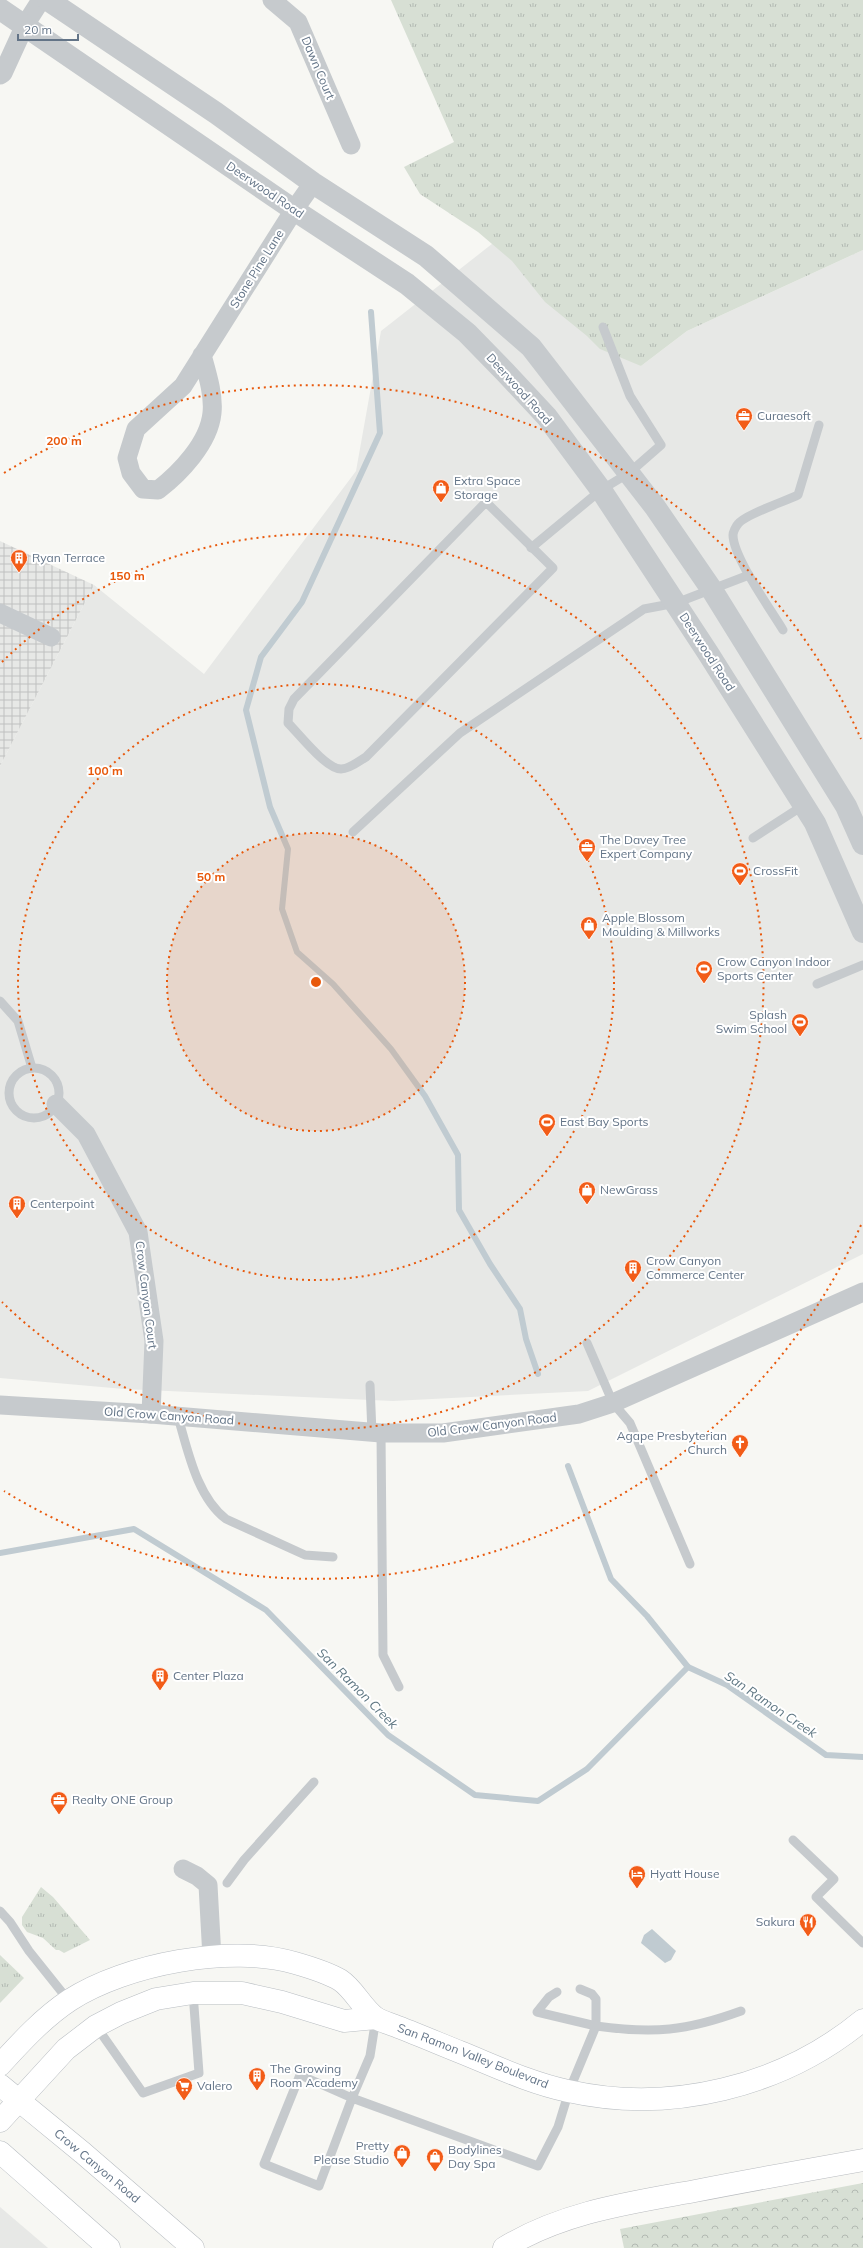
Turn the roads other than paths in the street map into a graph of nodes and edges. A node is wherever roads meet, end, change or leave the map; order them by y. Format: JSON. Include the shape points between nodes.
{"nodes":[{"id":1,"x":42,"y":0,"type":"edge"},
{"id":2,"x":48,"y":0,"type":"edge"},
{"id":3,"x":272,"y":0,"type":"edge"},
{"id":4,"x":0,"y":9,"type":"edge"},
{"id":5,"x":25,"y":25,"type":"junction"},
{"id":6,"x":0,"y":75,"type":"edge"},
{"id":7,"x":351,"y":145,"type":"dead end"},
{"id":8,"x":313,"y":183,"type":"junction"},
{"id":9,"x":294,"y":210,"type":"junction"},
{"id":10,"x":603,"y":327,"type":"dead end"},
{"id":11,"x":202,"y":356,"type":"junction"},
{"id":12,"x":819,"y":425,"type":"dead end"},
{"id":13,"x":629,"y":473,"type":"junction"},
{"id":14,"x":601,"y":490,"type":"junction"},
{"id":15,"x":531,"y":548,"type":"junction"},
{"id":16,"x":749,"y":574,"type":"junction"},
{"id":17,"x":712,"y":590,"type":"junction"},
{"id":18,"x":676,"y":603,"type":"junction"},
{"id":19,"x":0,"y":613,"type":"edge"},
{"id":20,"x":783,"y":630,"type":"dead end"},
{"id":21,"x":51,"y":637,"type":"dead end"},
{"id":22,"x":804,"y":805,"type":"junction"},
{"id":23,"x":353,"y":832,"type":"dead end"},
{"id":24,"x":753,"y":838,"type":"dead end"},
{"id":25,"x":863,"y":844,"type":"edge"},
{"id":26,"x":863,"y":932,"type":"edge"},
{"id":27,"x":863,"y":965,"type":"edge"},
{"id":28,"x":817,"y":984,"type":"dead end"},
{"id":29,"x":0,"y":1002,"type":"edge"},
{"id":30,"x":32,"y":1068,"type":"junction"},
{"id":31,"x":56,"y":1104,"type":"junction"},
{"id":32,"x":863,"y":1292,"type":"edge"},
{"id":33,"x":587,"y":1342,"type":"dead end"},
{"id":34,"x":370,"y":1385,"type":"dead end"},
{"id":35,"x":613,"y":1403,"type":"junction"},
{"id":36,"x":0,"y":1405,"type":"edge"},
{"id":37,"x":151,"y":1414,"type":"junction"},
{"id":38,"x":178,"y":1417,"type":"junction"},
{"id":39,"x":376,"y":1433,"type":"junction"},
{"id":40,"x":333,"y":1557,"type":"dead end"},
{"id":41,"x":690,"y":1564,"type":"dead end"},
{"id":42,"x":399,"y":1687,"type":"dead end"},
{"id":43,"x":314,"y":1782,"type":"dead end"},
{"id":44,"x":793,"y":1840,"type":"dead end"},
{"id":45,"x":183,"y":1869,"type":"dead end"},
{"id":46,"x":227,"y":1883,"type":"dead end"},
{"id":47,"x":2,"y":1916,"type":"edge"},
{"id":48,"x":863,"y":1943,"type":"edge"},
{"id":49,"x":212,"y":1958,"type":"junction"},
{"id":50,"x":580,"y":1989,"type":"dead end"},
{"id":51,"x":557,"y":1992,"type":"dead end"},
{"id":52,"x":193,"y":1993,"type":"junction"},
{"id":53,"x":69,"y":2001,"type":"junction"},
{"id":54,"x":741,"y":2011,"type":"dead end"},
{"id":55,"x":376,"y":2018,"type":"junction"},
{"id":56,"x":862,"y":2021,"type":"edge"},
{"id":57,"x":96,"y":2026,"type":"junction"},
{"id":58,"x":596,"y":2026,"type":"junction"},
{"id":59,"x":0,"y":2065,"type":"edge"},
{"id":60,"x":0,"y":2085,"type":"edge"},
{"id":61,"x":569,"y":2091,"type":"junction"},
{"id":62,"x":352,"y":2098,"type":"junction"},
{"id":63,"x":20,"y":2101,"type":"junction"},
{"id":64,"x":0,"y":2121,"type":"edge"},
{"id":65,"x":0,"y":2152,"type":"edge"},
{"id":66,"x":863,"y":2160,"type":"edge"},
{"id":67,"x":109,"y":2248,"type":"edge"},
{"id":68,"x":193,"y":2248,"type":"edge"},
{"id":69,"x":504,"y":2248,"type":"edge"}],
"edges":[{"from":1,"to":5,"type":"street"},
{"from":2,"to":8,"type":"street","via":[[216,113]]},
{"from":3,"to":7,"type":"street","name":"Dawn Court","via":[[298,22]]},
{"from":4,"to":5,"type":"street","name":"Deerwood Road"},
{"from":5,"to":6,"type":"street"},
{"from":5,"to":9,"type":"street","name":"Deerwood Road"},
{"from":8,"to":9,"type":"street","name":"Stone Pine Lane"},
{"from":8,"to":13,"type":"street","via":[[426,256],[531,347]]},
{"from":9,"to":11,"type":"street","name":"Stone Pine Lane"},
{"from":9,"to":14,"type":"street","name":"Deerwood Road","via":[[408,284],[467,333],[547,417]]},
{"from":10,"to":13,"type":"lane","via":[[630,396],[661,445]]},
{"from":11,"to":11,"type":"street","name":"Stone Pine Lane","via":[[209,381],[212,414],[203,440],[179,474],[158,490],[143,489],[131,473],[126,458],[136,429],[183,386]]},
{"from":12,"to":16,"type":"lane","via":[[798,495],[752,514],[738,523],[733,535]]},
{"from":13,"to":14,"type":"lane"},
{"from":13,"to":17,"type":"street"},
{"from":14,"to":15,"type":"lane"},
{"from":14,"to":18,"type":"street","name":"Deerwood Road"},
{"from":15,"to":15,"type":"lane","via":[[553,568],[366,757],[350,767],[340,769],[328,764],[288,723],[289,709],[294,699],[486,502]]},
{"from":16,"to":17,"type":"lane"},
{"from":16,"to":20,"type":"lane"},
{"from":17,"to":18,"type":"lane"},
{"from":17,"to":25,"type":"street","via":[[846,806]]},
{"from":18,"to":22,"type":"street","name":"Deerwood Road"},
{"from":18,"to":23,"type":"lane","via":[[644,609],[460,733]]},
{"from":19,"to":21,"type":"street"},
{"from":22,"to":24,"type":"lane"},
{"from":22,"to":26,"type":"street","name":"Deerwood Road","via":[[815,823]]},
{"from":27,"to":28,"type":"lane"},
{"from":29,"to":30,"type":"lane","via":[[18,1021]]},
{"from":30,"to":31,"type":"lane","via":[[47,1071],[57,1082],[59,1097]]},
{"from":30,"to":31,"type":"lane","via":[[21,1072],[13,1080],[10,1096],[12,1104],[17,1111],[31,1117],[46,1115]]},
{"from":31,"to":37,"type":"street","name":"Crow Canyon Court","via":[[86,1134],[138,1232],[154,1341]]},
{"from":32,"to":35,"type":"street","name":"Old Crow Canyon Road"},
{"from":33,"to":35,"type":"lane"},
{"from":34,"to":39,"type":"lane"},
{"from":35,"to":39,"type":"street","name":"Old Crow Canyon Road","via":[[579,1414],[443,1433]]},
{"from":35,"to":41,"type":"lane","via":[[630,1423]]},
{"from":36,"to":37,"type":"street","name":"Old Crow Canyon Road"},
{"from":37,"to":38,"type":"street","name":"Old Crow Canyon Road"},
{"from":38,"to":39,"type":"street","name":"Old Crow Canyon Road"},
{"from":38,"to":40,"type":"lane","via":[[193,1471],[216,1512],[305,1555]]},
{"from":39,"to":42,"type":"lane","via":[[383,1655]]},
{"from":43,"to":46,"type":"lane","via":[[244,1860]]},
{"from":44,"to":48,"type":"lane","via":[[834,1879],[816,1897]]},
{"from":45,"to":49,"type":"street","via":[[198,1876],[208,1885]]},
{"from":47,"to":53,"type":"lane"},
{"from":49,"to":53,"type":"main road","name":"San Ramon Valley Boulevard","via":[[173,1961],[134,1971]]},
{"from":49,"to":55,"type":"main road","name":"San Ramon Valley Boulevard","via":[[263,1958],[294,1963],[341,1981]]},
{"from":50,"to":58,"type":"lane","via":[[592,1994],[596,1999]]},
{"from":51,"to":58,"type":"lane","via":[[549,1997],[537,2012]]},
{"from":52,"to":55,"type":"main road","name":"San Ramon Valley Boulevard","via":[[242,1993],[344,2021]]},
{"from":52,"to":57,"type":"main road","name":"San Ramon Valley Boulevard","via":[[156,1999]]},
{"from":52,"to":57,"type":"lane","via":[[199,2073],[143,2093]]},
{"from":53,"to":59,"type":"main road","name":"San Ramon Valley Boulevard"},
{"from":54,"to":58,"type":"lane","via":[[707,2023],[671,2031],[633,2031]]},
{"from":55,"to":61,"type":"main road","name":"San Ramon Valley Boulevard","via":[[525,2078]]},
{"from":55,"to":62,"type":"lane","via":[[370,2056]]},
{"from":56,"to":61,"type":"main road","name":"San Ramon Valley Boulevard","via":[[818,2051],[778,2072],[737,2086],[694,2096],[649,2099],[605,2097]]},
{"from":57,"to":63,"type":"main road","name":"San Ramon Valley Boulevard","via":[[66,2049]]},
{"from":58,"to":61,"type":"lane"},
{"from":60,"to":63,"type":"main road","name":"Crow Canyon Road"},
{"from":61,"to":62,"type":"lane","via":[[558,2127],[538,2166]]},
{"from":62,"to":62,"type":"lane","via":[[300,2075],[264,2164],[318,2186]]},
{"from":63,"to":64,"type":"main road","name":"San Ramon Valley Boulevard"},
{"from":63,"to":68,"type":"main road","name":"Crow Canyon Road"},
{"from":65,"to":67,"type":"main road"},
{"from":66,"to":69,"type":"main road","via":[[614,2206],[556,2222]]}]}
